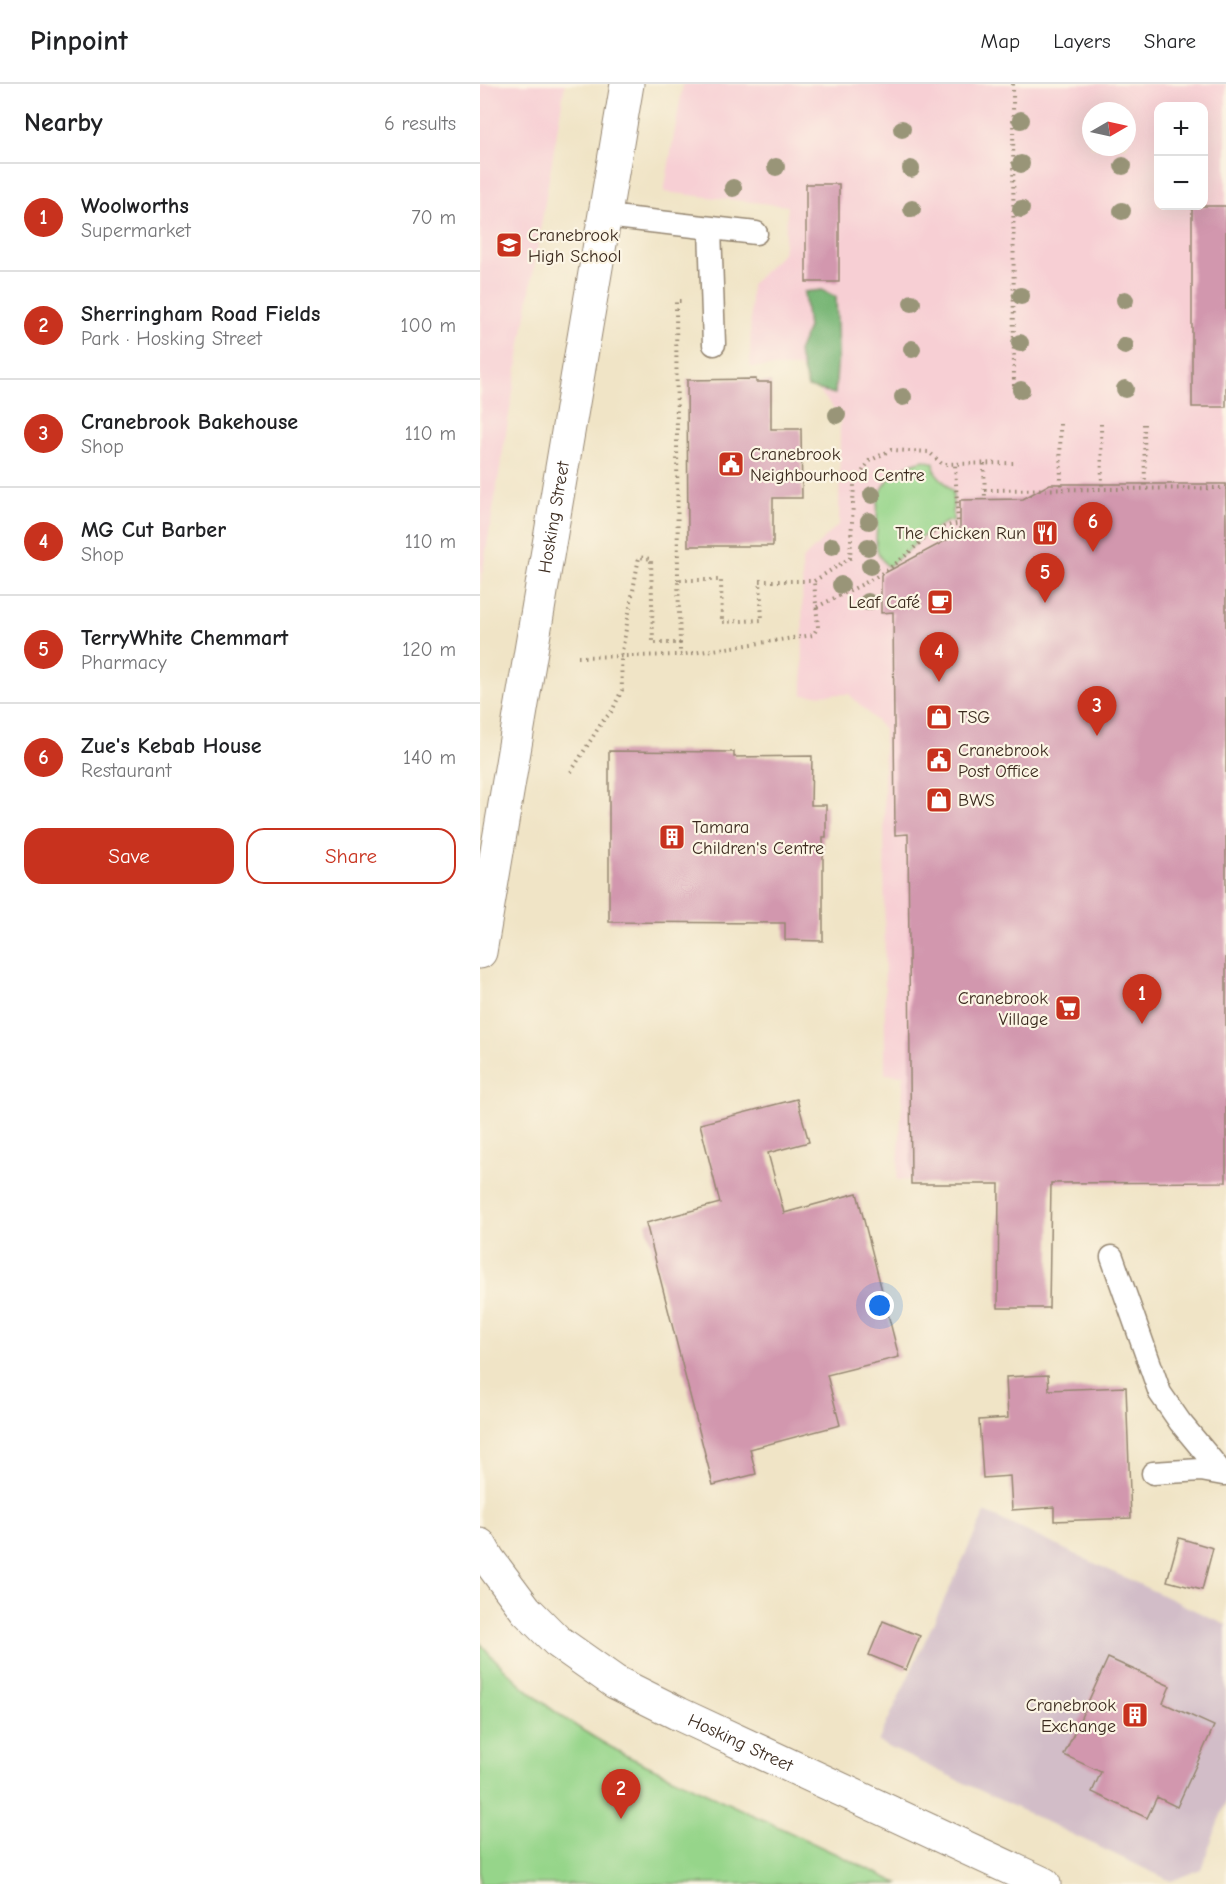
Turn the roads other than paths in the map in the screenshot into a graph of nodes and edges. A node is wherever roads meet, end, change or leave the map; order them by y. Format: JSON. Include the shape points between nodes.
{"nodes":[{"id":1,"x":627,"y":84,"type":"edge"},
{"id":2,"x":606,"y":216,"type":"junction"},
{"id":3,"x":710,"y":228,"type":"junction"},
{"id":4,"x":756,"y":232,"type":"dead end"},
{"id":5,"x":714,"y":344,"type":"dead end"},
{"id":6,"x":480,"y":952,"type":"edge"},
{"id":7,"x":1112,"y":1257,"type":"dead end"},
{"id":8,"x":1153,"y":1473,"type":"dead end"},
{"id":9,"x":1225,"y":1474,"type":"edge"},
{"id":10,"x":480,"y":1545,"type":"edge"},
{"id":11,"x":1044,"y":1884,"type":"edge"}],
"edges":[{"from":1,"to":2,"type":"street","name":"Hosking Street"},
{"from":2,"to":3,"type":"lane"},
{"from":2,"to":6,"type":"street","name":"Hosking Street"},
{"from":3,"to":4,"type":"lane"},
{"from":3,"to":5,"type":"lane"},
{"from":7,"to":9,"type":"lane","via":[[1160,1393]]},
{"from":8,"to":9,"type":"lane","via":[[1201,1470]]},
{"from":10,"to":11,"type":"street","name":"Hosking Street","via":[[526,1610],[557,1641],[615,1682]]}]}
